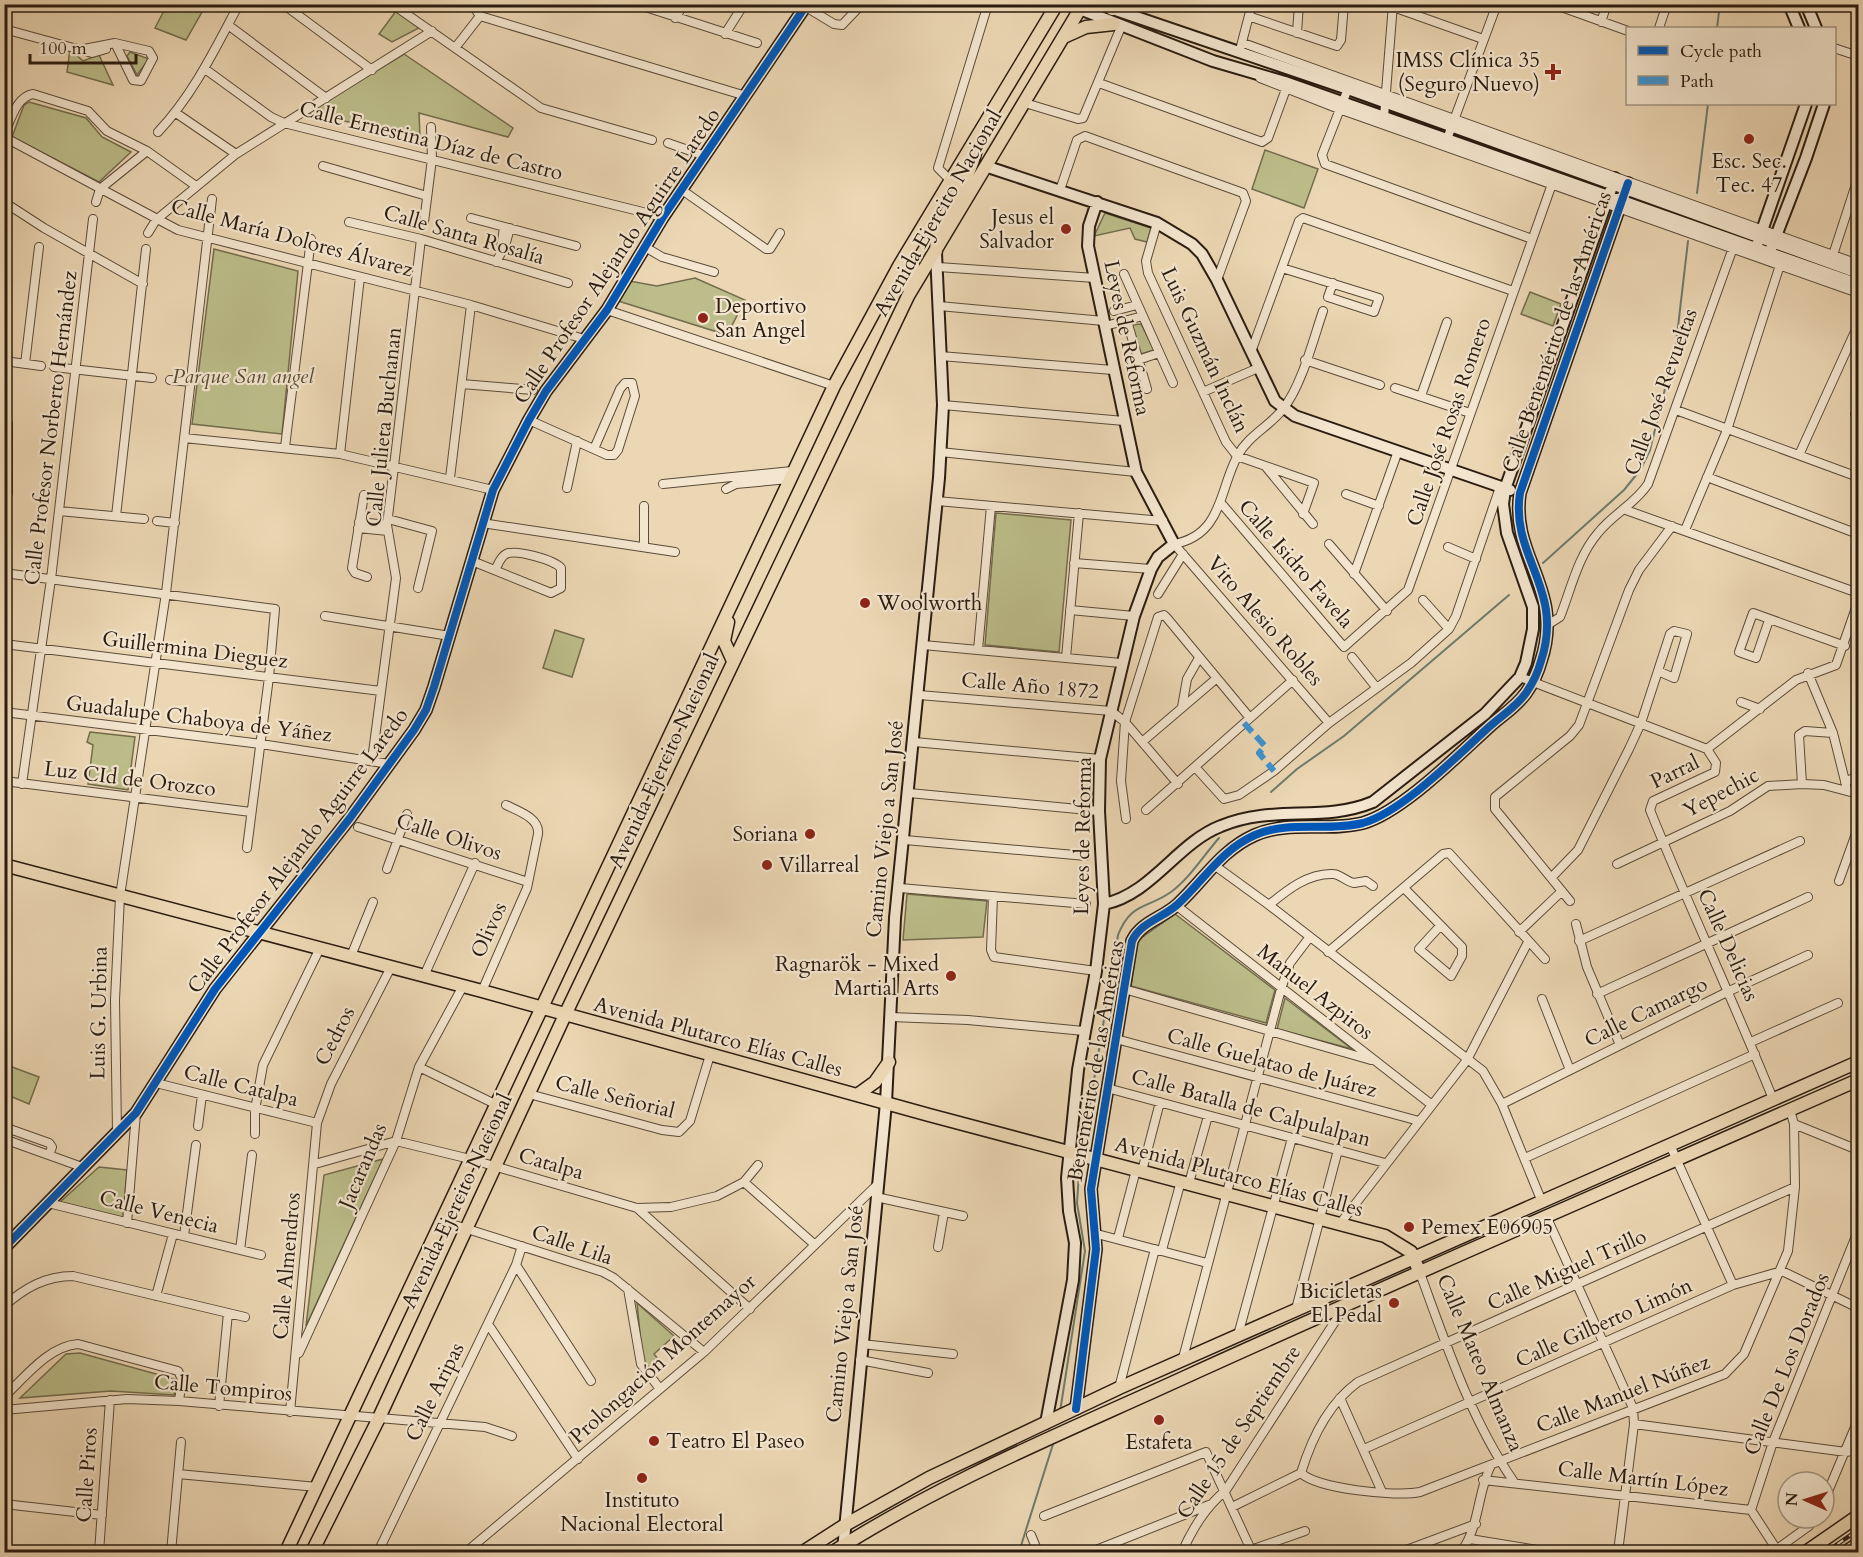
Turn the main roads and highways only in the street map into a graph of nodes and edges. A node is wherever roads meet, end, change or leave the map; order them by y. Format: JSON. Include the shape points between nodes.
{"nodes":[{"id":1,"x":1045,"y":4,"type":"edge"},
{"id":2,"x":1057,"y":4,"type":"edge"},
{"id":3,"x":1082,"y":7,"type":"edge"},
{"id":4,"x":1049,"y":18,"type":"junction"},
{"id":5,"x":1117,"y":25,"type":"road end"},
{"id":6,"x":1066,"y":36,"type":"junction"},
{"id":7,"x":1011,"y":82,"type":"junction"},
{"id":8,"x":1027,"y":99,"type":"junction"},
{"id":9,"x":978,"y":135,"type":"junction"},
{"id":10,"x":936,"y":253,"type":"junction"},
{"id":11,"x":899,"y":266,"type":"junction"},
{"id":12,"x":900,"y":313,"type":"junction"},
{"id":13,"x":727,"y":610,"type":"junction"},
{"id":14,"x":733,"y":661,"type":"junction"},
{"id":15,"x":4,"y":865,"type":"edge"},
{"id":16,"x":540,"y":1008,"type":"junction"},
{"id":17,"x":565,"y":1015,"type":"junction"},
{"id":18,"x":889,"y":1062,"type":"road end"},
{"id":19,"x":1858,"y":1062,"type":"edge"},
{"id":20,"x":1858,"y":1080,"type":"edge"},
{"id":21,"x":857,"y":1095,"type":"junction"},
{"id":22,"x":1415,"y":1258,"type":"junction"},
{"id":23,"x":1420,"y":1273,"type":"junction"},
{"id":24,"x":929,"y":1478,"type":"junction"},
{"id":25,"x":931,"y":1495,"type":"junction"},
{"id":26,"x":1858,"y":1516,"type":"edge"},
{"id":27,"x":1858,"y":1544,"type":"edge"},
{"id":28,"x":839,"y":1550,"type":"edge"},
{"id":29,"x":286,"y":1552,"type":"edge"},
{"id":30,"x":312,"y":1552,"type":"edge"},
{"id":31,"x":802,"y":1552,"type":"edge"},
{"id":32,"x":1806,"y":1552,"type":"edge"},
{"id":33,"x":1846,"y":1552,"type":"edge"}],
"edges":[{"from":1,"to":4,"type":"main road"},
{"from":2,"to":4,"type":"main road","name":"Avenida Ejercito Nacional"},
{"from":3,"to":6,"type":"main road","name":"Avenida Ejercito Nacional"},
{"from":4,"to":7,"type":"main road","name":"Avenida Ejercito Nacional"},
{"from":5,"to":6,"type":"main road","via":[[1086,27]]},
{"from":6,"to":8,"type":"main road","name":"Avenida Ejercito Nacional"},
{"from":7,"to":8,"type":"main road"},
{"from":7,"to":9,"type":"main road","name":"Avenida Ejercito Nacional"},
{"from":8,"to":10,"type":"main road","name":"Avenida Ejercito Nacional"},
{"from":9,"to":10,"type":"main road","via":[[972,165],[938,233]]},
{"from":9,"to":11,"type":"main road","name":"Avenida Ejercito Nacional"},
{"from":10,"to":12,"type":"main road","name":"Avenida Ejercito Nacional"},
{"from":11,"to":12,"type":"main road","via":[[909,263],[913,267],[900,300]]},
{"from":11,"to":13,"type":"main road","name":"Avenida Ejercito Nacional","via":[[834,386]]},
{"from":12,"to":14,"type":"main road","name":"Avenida Ejercito Nacional"},
{"from":13,"to":14,"type":"main road","via":[[730,616],[724,641]]},
{"from":13,"to":16,"type":"main road","name":"Avenida Ejercito Nacional"},
{"from":14,"to":17,"type":"main road","name":"Avenida Ejercito Nacional"},
{"from":15,"to":16,"type":"main road","name":"Avenida Plutarco Elías Calles"},
{"from":16,"to":17,"type":"main road","name":"Avenida Plutarco Elías Calles"},
{"from":16,"to":29,"type":"main road","name":"Avenida Ejercito Nacional"},
{"from":17,"to":21,"type":"main road","name":"Avenida Plutarco Elías Calles"},
{"from":17,"to":30,"type":"main road","name":"Avenida Ejercito Nacional","via":[[378,1420]]},
{"from":18,"to":21,"type":"main road","via":[[875,1082]]},
{"from":19,"to":22,"type":"main road"},
{"from":20,"to":23,"type":"main road"},
{"from":21,"to":22,"type":"main road","name":"Avenida Plutarco Elías Calles","via":[[1393,1240]]},
{"from":22,"to":23,"type":"main road","name":"Calle Mateo Almanza"},
{"from":22,"to":24,"type":"main road","via":[[1183,1358]]},
{"from":23,"to":25,"type":"main road"},
{"from":24,"to":25,"type":"main road"},
{"from":24,"to":31,"type":"main road"},
{"from":25,"to":28,"type":"main road"},
{"from":26,"to":32,"type":"main road"},
{"from":27,"to":33,"type":"main road"}]}
